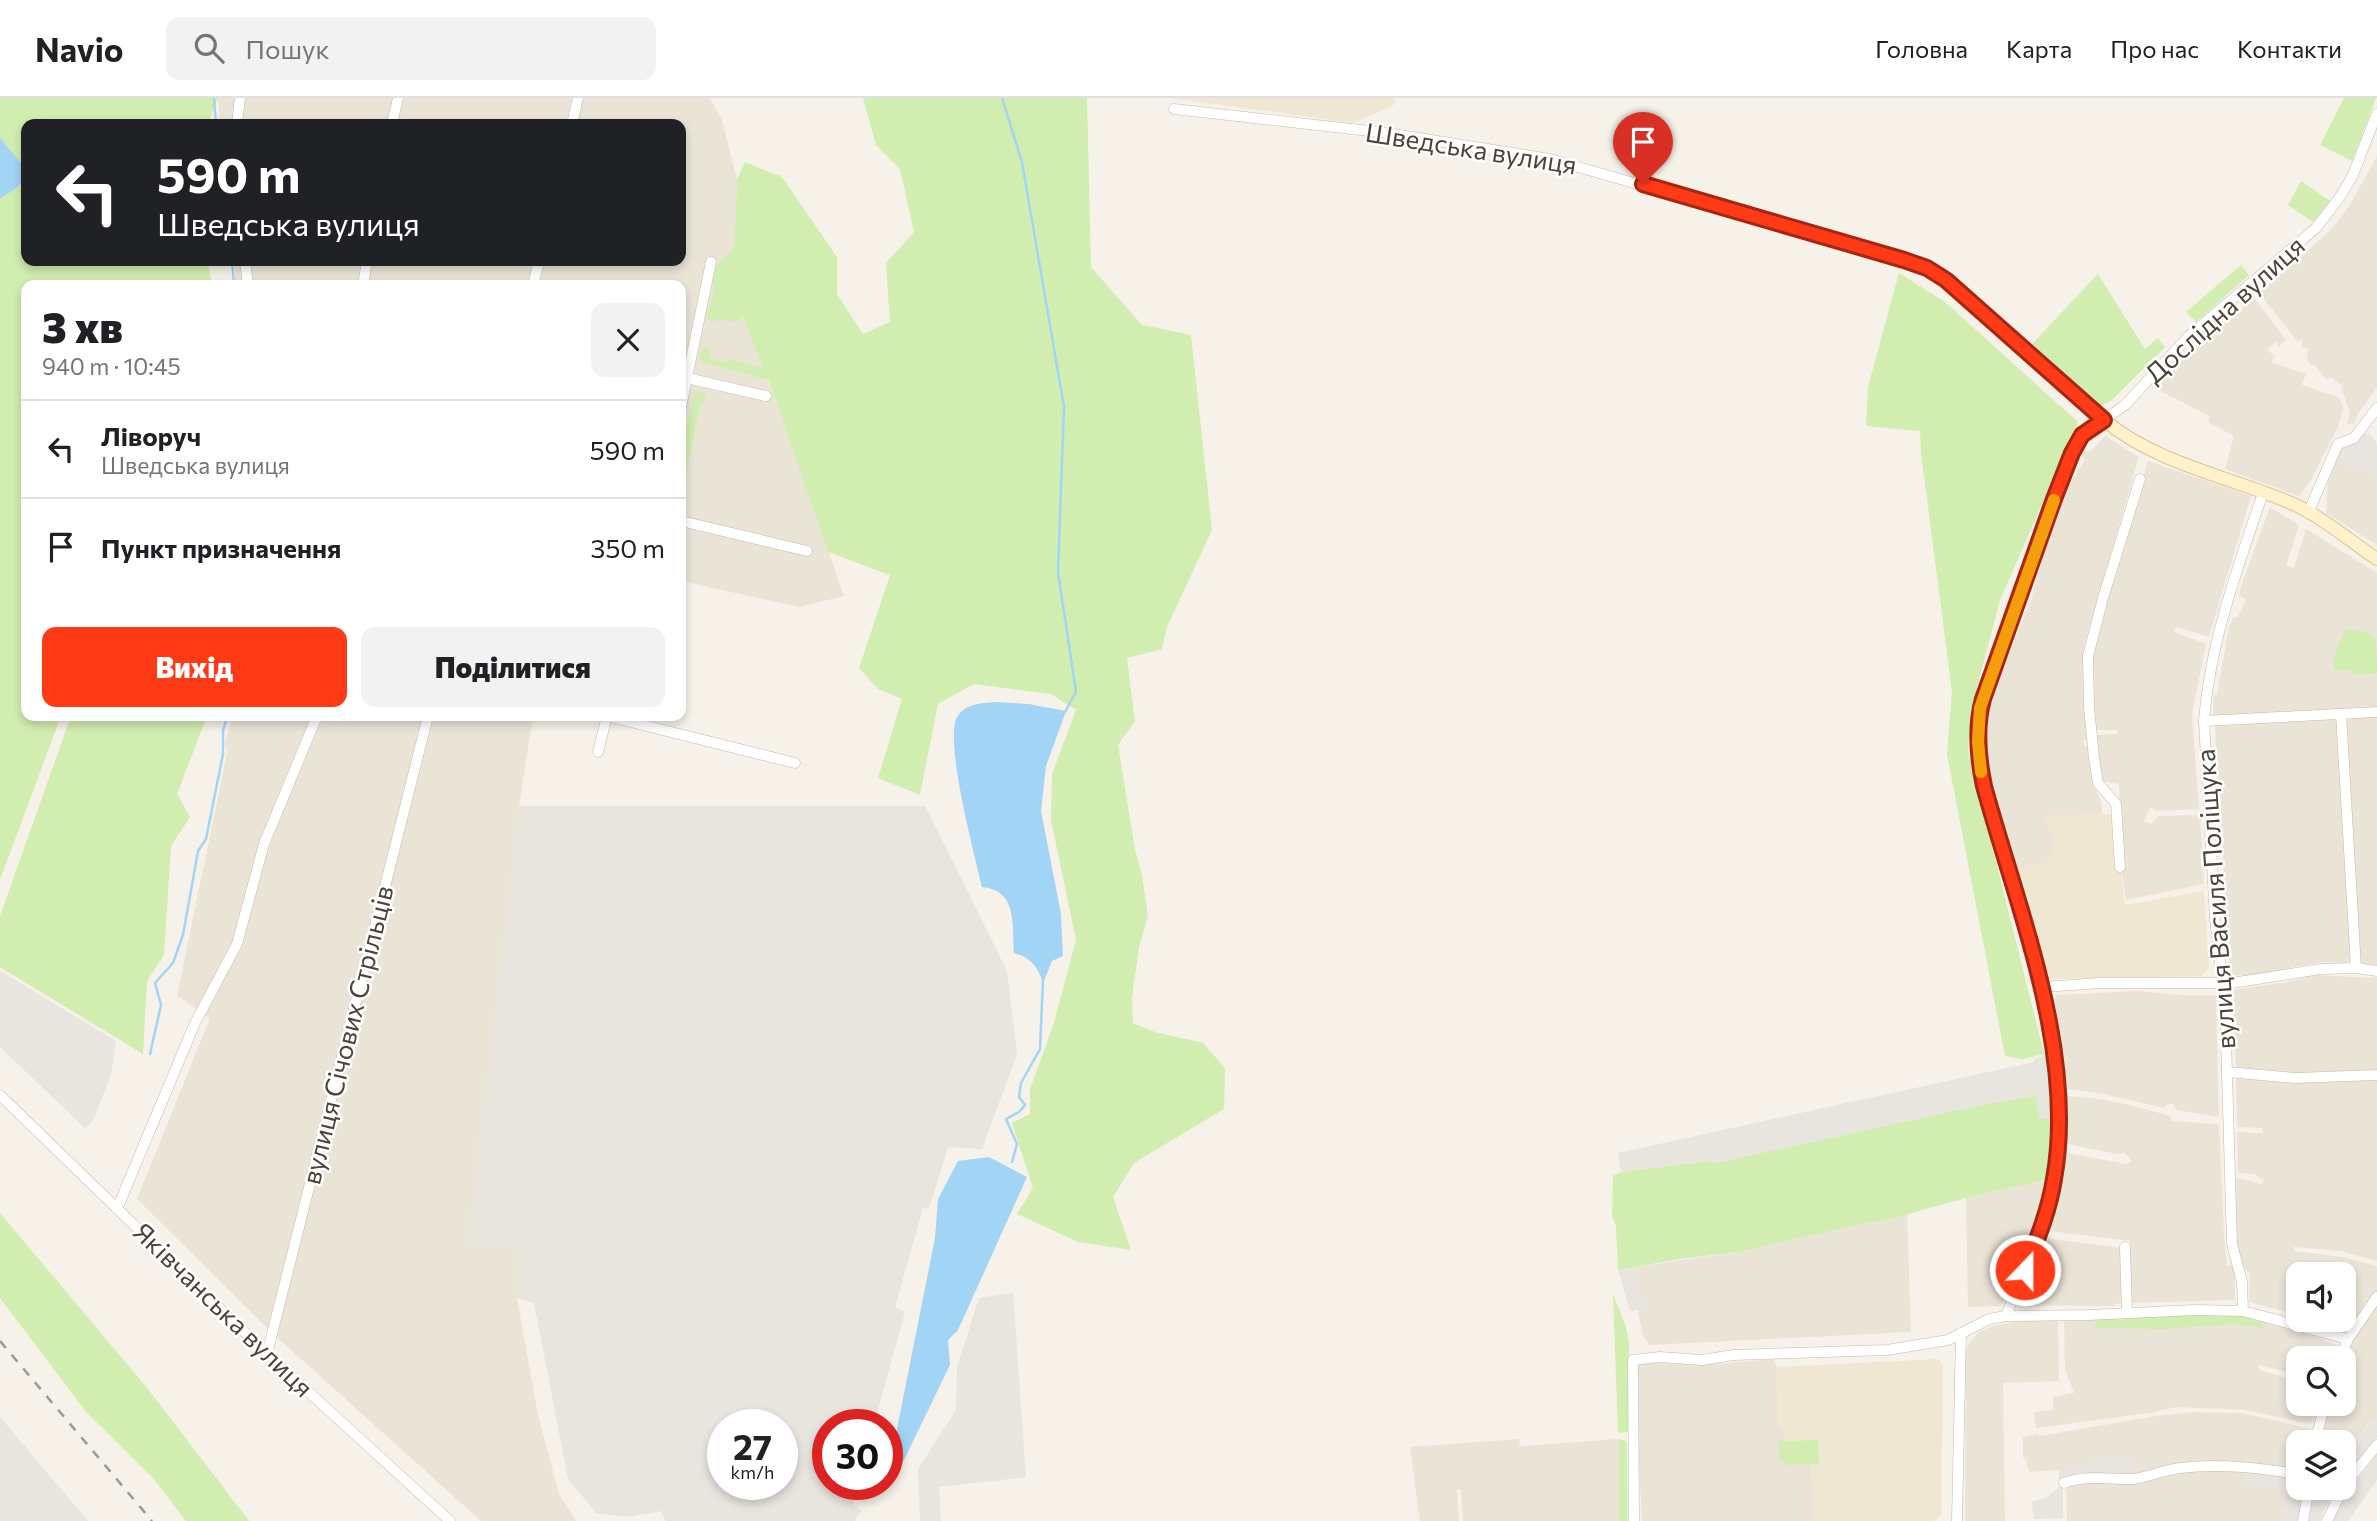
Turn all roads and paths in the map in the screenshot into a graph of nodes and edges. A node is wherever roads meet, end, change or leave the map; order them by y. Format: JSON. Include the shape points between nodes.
{"nodes":[{"id":1,"x":240,"y":98,"type":"edge"},
{"id":2,"x":398,"y":98,"type":"edge"},
{"id":3,"x":578,"y":98,"type":"edge"},
{"id":4,"x":1174,"y":109,"type":"dead end"},
{"id":5,"x":2377,"y":113,"type":"edge"},
{"id":6,"x":238,"y":119,"type":"edge"},
{"id":7,"x":393,"y":119,"type":"edge"},
{"id":8,"x":573,"y":119,"type":"edge"},
{"id":9,"x":711,"y":262,"type":"dead end"},
{"id":10,"x":687,"y":378,"type":"junction"},
{"id":11,"x":686,"y":383,"type":"edge"},
{"id":12,"x":765,"y":396,"type":"dead end"},
{"id":13,"x":2377,"y":408,"type":"edge"},
{"id":14,"x":2104,"y":420,"type":"junction"},
{"id":15,"x":2140,"y":479,"type":"dead end"},
{"id":16,"x":2263,"y":493,"type":"junction"},
{"id":17,"x":2308,"y":513,"type":"junction"},
{"id":18,"x":686,"y":522,"type":"edge"},
{"id":19,"x":807,"y":551,"type":"dead end"},
{"id":20,"x":2377,"y":559,"type":"edge"},
{"id":21,"x":2377,"y":712,"type":"edge"},
{"id":22,"x":2341,"y":714,"type":"junction"},
{"id":23,"x":315,"y":721,"type":"edge"},
{"id":24,"x":427,"y":721,"type":"edge"},
{"id":25,"x":606,"y":721,"type":"edge"},
{"id":26,"x":627,"y":721,"type":"edge"},
{"id":27,"x":2204,"y":721,"type":"junction"},
{"id":28,"x":598,"y":752,"type":"dead end"},
{"id":29,"x":795,"y":763,"type":"dead end"},
{"id":30,"x":2120,"y":867,"type":"dead end"},
{"id":31,"x":2356,"y":968,"type":"junction"},
{"id":32,"x":2377,"y":971,"type":"edge"},
{"id":33,"x":2223,"y":983,"type":"junction"},
{"id":34,"x":2043,"y":988,"type":"junction"},
{"id":35,"x":2227,"y":1072,"type":"junction"},
{"id":36,"x":2377,"y":1075,"type":"edge"},
{"id":37,"x":0,"y":1095,"type":"edge"},
{"id":38,"x":117,"y":1209,"type":"junction"},
{"id":39,"x":2125,"y":1247,"type":"dead end"},
{"id":40,"x":2377,"y":1297,"type":"edge"},
{"id":41,"x":2243,"y":1311,"type":"junction"},
{"id":42,"x":2127,"y":1313,"type":"junction"},
{"id":43,"x":2006,"y":1316,"type":"junction"},
{"id":44,"x":1961,"y":1333,"type":"junction"},
{"id":45,"x":2348,"y":1339,"type":"junction"},
{"id":46,"x":2345,"y":1346,"type":"edge"},
{"id":47,"x":267,"y":1354,"type":"junction"},
{"id":48,"x":2377,"y":1445,"type":"edge"},
{"id":49,"x":2356,"y":1471,"type":"edge"},
{"id":50,"x":2286,"y":1472,"type":"edge"},
{"id":51,"x":2064,"y":1483,"type":"dead end"},
{"id":52,"x":2306,"y":1500,"type":"edge"},
{"id":53,"x":2337,"y":1500,"type":"edge"},
{"id":54,"x":450,"y":1521,"type":"edge"},
{"id":55,"x":1634,"y":1521,"type":"edge"},
{"id":56,"x":1957,"y":1521,"type":"edge"},
{"id":57,"x":2302,"y":1521,"type":"edge"},
{"id":58,"x":2327,"y":1521,"type":"edge"}],
"edges":[{"from":1,"to":6,"type":"street"},
{"from":2,"to":7,"type":"street"},
{"from":3,"to":8,"type":"street"},
{"from":4,"to":14,"type":"street","name":"Шведська вулиця","via":[[1387,133],[1550,159],[1904,260],[1946,280]]},
{"from":5,"to":14,"type":"street","name":"Дослідна вулиця","via":[[2353,175],[2316,228],[2189,336]]},
{"from":9,"to":10,"type":"street"},
{"from":10,"to":11,"type":"street"},
{"from":10,"to":12,"type":"street"},
{"from":13,"to":17,"type":"street","via":[[2354,438],[2338,443]]},
{"from":14,"to":16,"type":"street","name":"Шведська вулиця","via":[[2170,459]]},
{"from":14,"to":34,"type":"street","name":"Дослідна вулиця","via":[[2082,435],[2072,453],[1979,719],[1978,753],[1984,786]]},
{"from":15,"to":30,"type":"street","via":[[2088,656],[2094,758],[2098,783],[2116,804]]},
{"from":16,"to":17,"type":"street","name":"Шведська вулиця"},
{"from":16,"to":27,"type":"street","name":"вулиця Василя Поліщука","via":[[2220,625]]},
{"from":17,"to":20,"type":"street","name":"Шведська вулиця"},
{"from":18,"to":19,"type":"street"},
{"from":21,"to":22,"type":"street"},
{"from":22,"to":27,"type":"street"},
{"from":22,"to":31,"type":"street"},
{"from":23,"to":38,"type":"street","via":[[264,844],[237,944],[195,1023]]},
{"from":24,"to":47,"type":"street","name":"вулиця Січових Стрільців"},
{"from":25,"to":28,"type":"street"},
{"from":26,"to":29,"type":"street"},
{"from":27,"to":33,"type":"street","name":"вулиця Василя Поліщука"},
{"from":31,"to":32,"type":"street"},
{"from":31,"to":33,"type":"street"},
{"from":33,"to":34,"type":"street"},
{"from":33,"to":35,"type":"street","name":"вулиця Василя Поліщука"},
{"from":34,"to":43,"type":"street","name":"Дослідна вулиця","via":[[2057,1094],[2056,1163],[2049,1205]]},
{"from":35,"to":36,"type":"street","via":[[2295,1078]]},
{"from":35,"to":41,"type":"street","name":"вулиця Василя Поліщука","via":[[2232,1244],[2242,1282]]},
{"from":37,"to":38,"type":"street","name":"Яківчанська вулиця"},
{"from":38,"to":47,"type":"street","name":"Яківчанська вулиця"},
{"from":39,"to":42,"type":"street"},
{"from":40,"to":45,"type":"street"},
{"from":41,"to":42,"type":"street"},
{"from":41,"to":45,"type":"street"},
{"from":42,"to":43,"type":"street"},
{"from":43,"to":44,"type":"street"},
{"from":44,"to":55,"type":"street","via":[[1948,1340],[1868,1352],[1633,1360]]},
{"from":44,"to":56,"type":"street"},
{"from":45,"to":46,"type":"street"},
{"from":47,"to":54,"type":"street","name":"Яківчанська вулиця"},
{"from":48,"to":49,"type":"street"},
{"from":50,"to":51,"type":"street","via":[[2219,1465]]},
{"from":52,"to":57,"type":"street"},
{"from":53,"to":58,"type":"street"}]}
